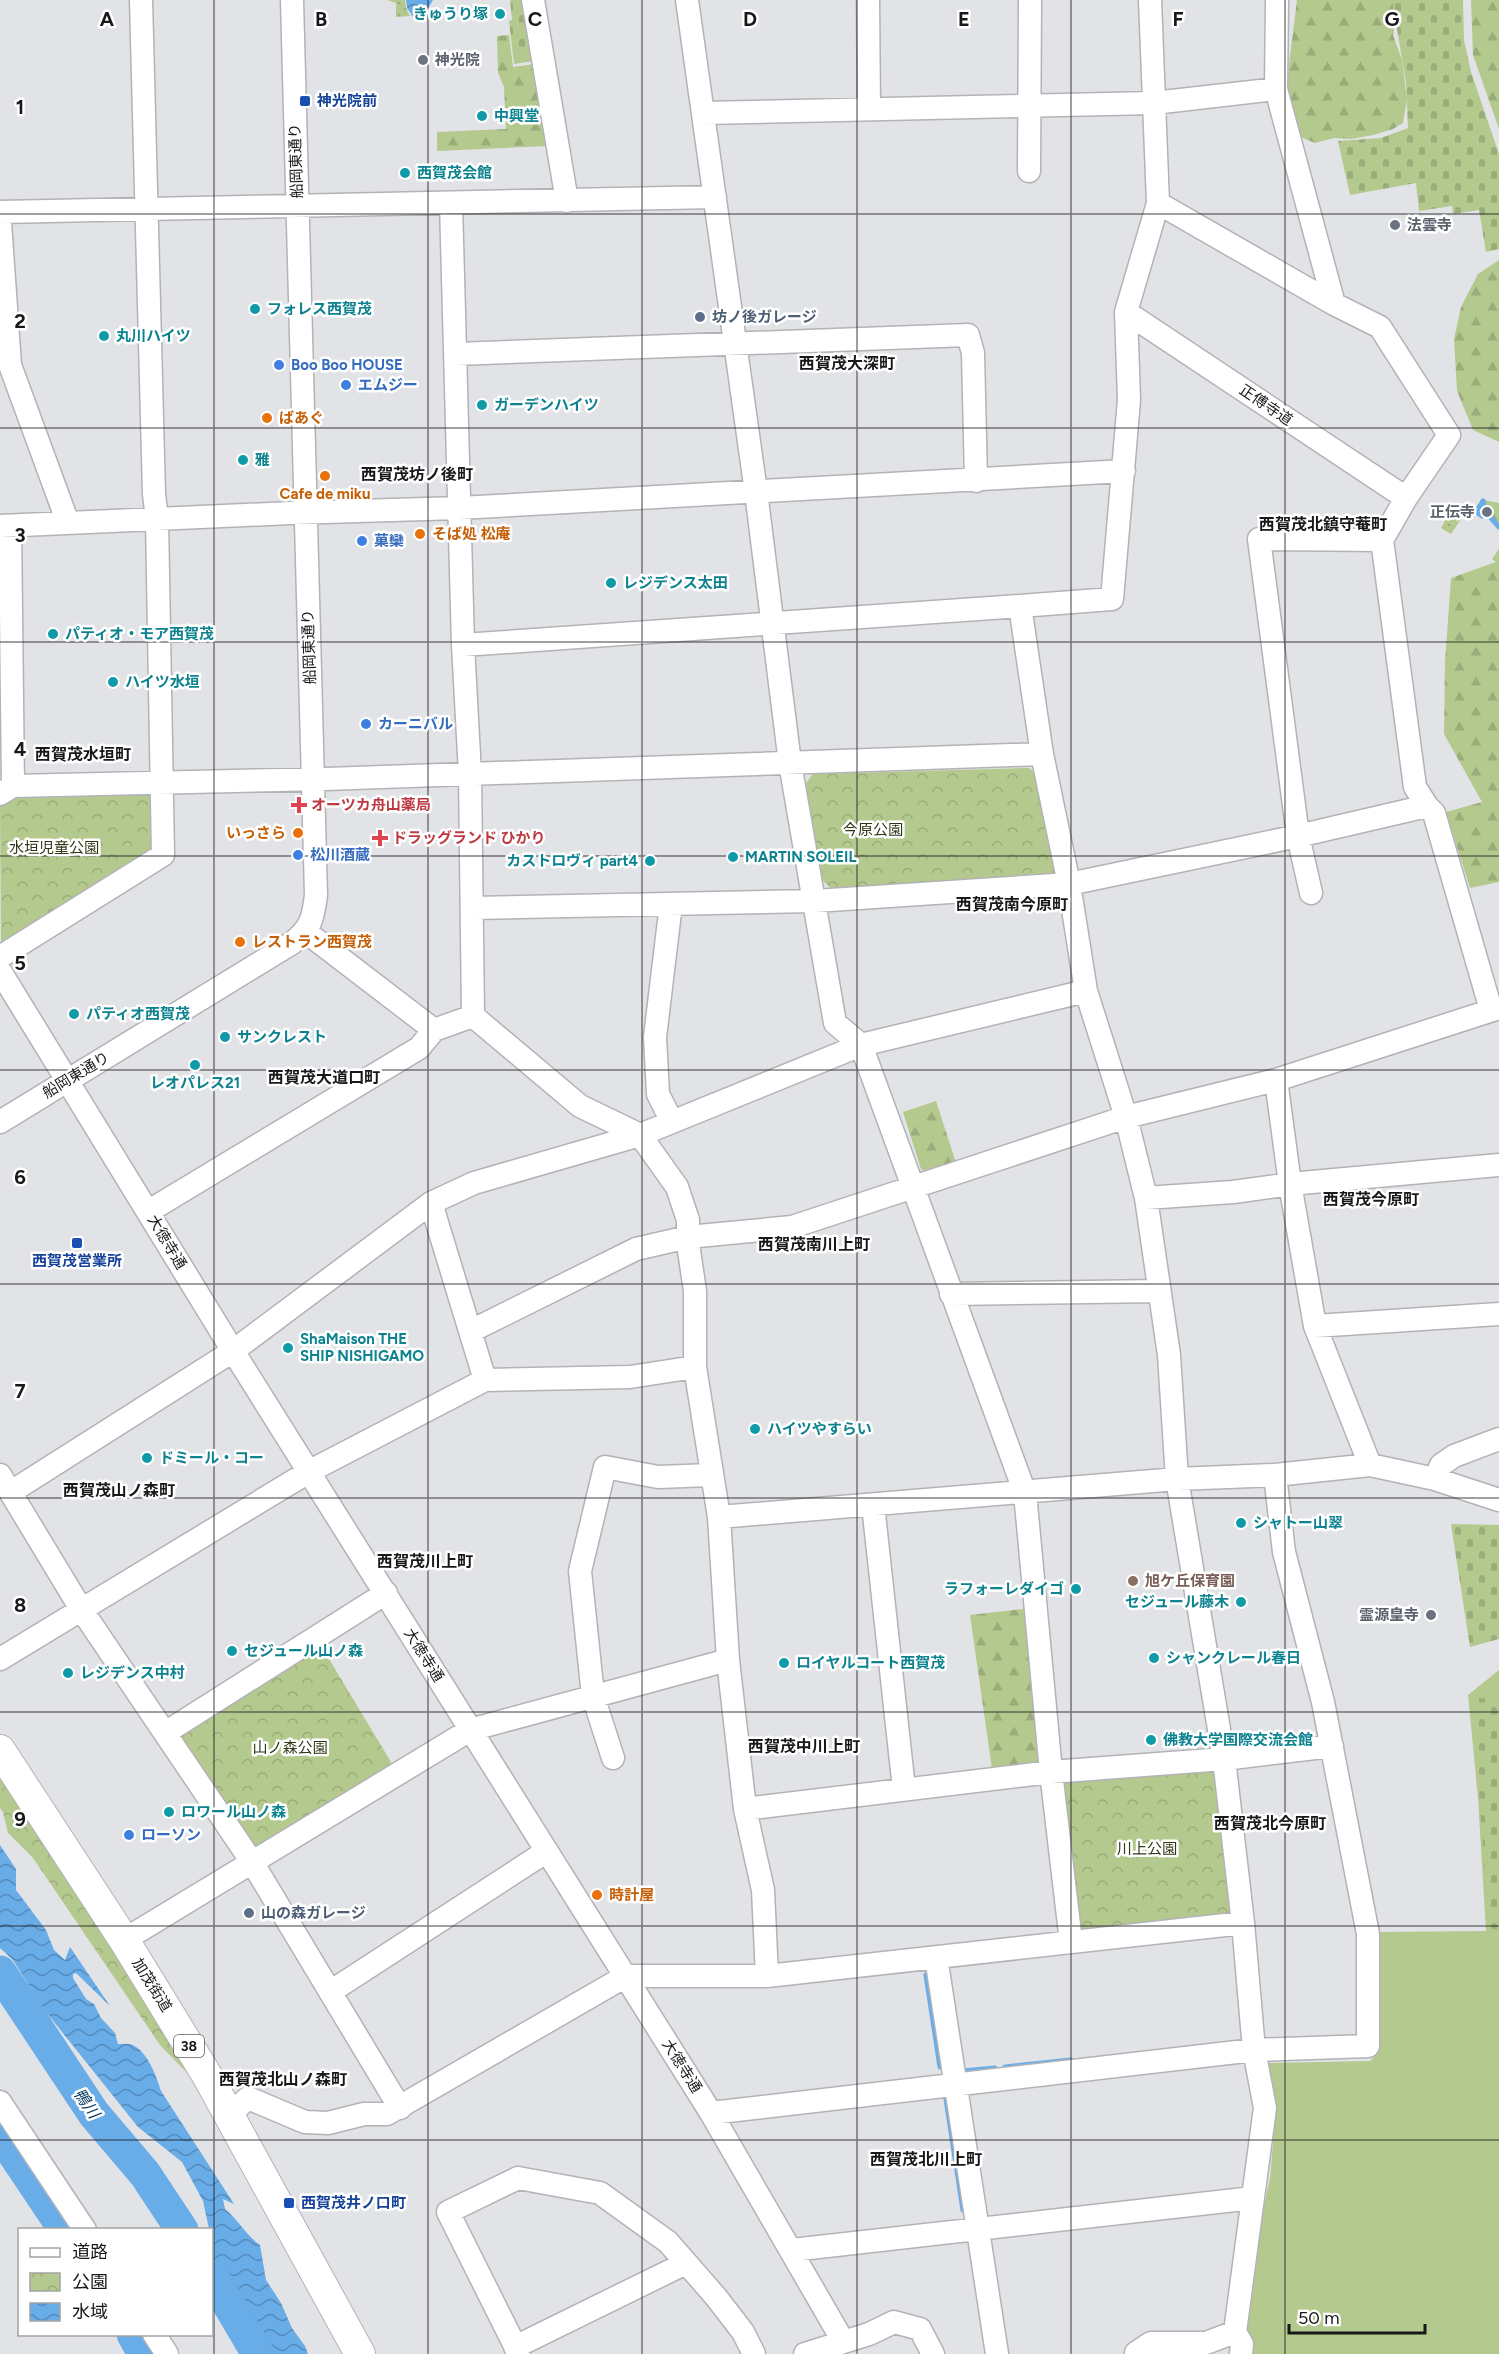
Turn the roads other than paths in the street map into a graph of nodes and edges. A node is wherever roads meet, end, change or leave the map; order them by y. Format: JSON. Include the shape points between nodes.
{"nodes":[{"id":1,"x":141,"y":0,"type":"edge"},
{"id":2,"x":292,"y":0,"type":"edge"},
{"id":3,"x":533,"y":0,"type":"edge"},
{"id":4,"x":687,"y":0,"type":"edge"},
{"id":5,"x":868,"y":0,"type":"edge"},
{"id":6,"x":1030,"y":0,"type":"edge"},
{"id":7,"x":1150,"y":0,"type":"edge"},
{"id":8,"x":1277,"y":0,"type":"edge"},
{"id":9,"x":1276,"y":89,"type":"junction"},
{"id":10,"x":1154,"y":103,"type":"junction"},
{"id":11,"x":1029,"y":106,"type":"junction"},
{"id":12,"x":869,"y":108,"type":"junction"},
{"id":13,"x":704,"y":113,"type":"junction"},
{"id":14,"x":1029,"y":171,"type":"dead end"},
{"id":15,"x":715,"y":197,"type":"junction"},
{"id":16,"x":567,"y":201,"type":"junction"},
{"id":17,"x":451,"y":203,"type":"junction"},
{"id":18,"x":1158,"y":203,"type":"junction"},
{"id":19,"x":297,"y":207,"type":"junction"},
{"id":20,"x":147,"y":210,"type":"junction"},
{"id":21,"x":0,"y":212,"type":"edge"},
{"id":22,"x":0,"y":222,"type":"edge"},
{"id":23,"x":1334,"y":304,"type":"junction"},
{"id":24,"x":1126,"y":312,"type":"junction"},
{"id":25,"x":736,"y":345,"type":"junction"},
{"id":26,"x":456,"y":354,"type":"junction"},
{"id":27,"x":5,"y":365,"type":"edge"},
{"id":28,"x":1124,"y":471,"type":"junction"},
{"id":29,"x":976,"y":481,"type":"junction"},
{"id":30,"x":756,"y":492,"type":"junction"},
{"id":31,"x":1406,"y":498,"type":"junction"},
{"id":32,"x":459,"y":508,"type":"junction"},
{"id":33,"x":305,"y":513,"type":"junction"},
{"id":34,"x":157,"y":519,"type":"junction"},
{"id":35,"x":69,"y":523,"type":"junction"},
{"id":36,"x":5,"y":526,"type":"edge"},
{"id":37,"x":1382,"y":540,"type":"junction"},
{"id":38,"x":1020,"y":606,"type":"junction"},
{"id":39,"x":774,"y":624,"type":"junction"},
{"id":40,"x":464,"y":645,"type":"junction"},
{"id":41,"x":1042,"y":754,"type":"junction"},
{"id":42,"x":790,"y":763,"type":"junction"},
{"id":43,"x":470,"y":774,"type":"junction"},
{"id":44,"x":312,"y":779,"type":"junction"},
{"id":45,"x":160,"y":782,"type":"junction"},
{"id":46,"x":6,"y":790,"type":"edge"},
{"id":47,"x":1427,"y":806,"type":"junction"},
{"id":48,"x":1298,"y":836,"type":"junction"},
{"id":49,"x":1069,"y":884,"type":"junction"},
{"id":50,"x":1311,"y":893,"type":"dead end"},
{"id":51,"x":815,"y":901,"type":"junction"},
{"id":52,"x":671,"y":904,"type":"junction"},
{"id":53,"x":473,"y":908,"type":"junction"},
{"id":54,"x":306,"y":932,"type":"junction"},
{"id":55,"x":0,"y":957,"type":"edge"},
{"id":56,"x":0,"y":971,"type":"edge"},
{"id":57,"x":1086,"y":991,"type":"junction"},
{"id":58,"x":1495,"y":1009,"type":"edge"},
{"id":59,"x":473,"y":1016,"type":"junction"},
{"id":60,"x":434,"y":1030,"type":"junction"},
{"id":61,"x":861,"y":1045,"type":"junction"},
{"id":62,"x":68,"y":1080,"type":"junction"},
{"id":63,"x":1276,"y":1080,"type":"junction"},
{"id":64,"x":1126,"y":1117,"type":"junction"},
{"id":65,"x":0,"y":1122,"type":"edge"},
{"id":66,"x":672,"y":1122,"type":"junction"},
{"id":67,"x":640,"y":1135,"type":"junction"},
{"id":68,"x":1499,"y":1165,"type":"edge"},
{"id":69,"x":1290,"y":1184,"type":"junction"},
{"id":70,"x":914,"y":1189,"type":"junction"},
{"id":71,"x":1146,"y":1198,"type":"junction"},
{"id":72,"x":431,"y":1203,"type":"junction"},
{"id":73,"x":149,"y":1211,"type":"junction"},
{"id":74,"x":688,"y":1237,"type":"junction"},
{"id":75,"x":1159,"y":1291,"type":"junction"},
{"id":76,"x":951,"y":1294,"type":"junction"},
{"id":77,"x":1499,"y":1314,"type":"edge"},
{"id":78,"x":1315,"y":1326,"type":"junction"},
{"id":79,"x":471,"y":1331,"type":"junction"},
{"id":80,"x":233,"y":1351,"type":"junction"},
{"id":81,"x":695,"y":1367,"type":"junction"},
{"id":82,"x":485,"y":1380,"type":"junction"},
{"id":83,"x":1499,"y":1439,"type":"edge"},
{"id":84,"x":1370,"y":1465,"type":"junction"},
{"id":85,"x":310,"y":1471,"type":"junction"},
{"id":86,"x":711,"y":1475,"type":"junction"},
{"id":87,"x":1275,"y":1475,"type":"junction"},
{"id":88,"x":1177,"y":1479,"type":"junction"},
{"id":89,"x":1435,"y":1479,"type":"junction"},
{"id":90,"x":6,"y":1483,"type":"edge"},
{"id":91,"x":1025,"y":1493,"type":"junction"},
{"id":92,"x":1499,"y":1500,"type":"edge"},
{"id":93,"x":873,"y":1505,"type":"junction"},
{"id":94,"x":719,"y":1517,"type":"junction"},
{"id":95,"x":386,"y":1593,"type":"junction"},
{"id":96,"x":81,"y":1609,"type":"junction"},
{"id":97,"x":0,"y":1659,"type":"edge"},
{"id":98,"x":728,"y":1660,"type":"junction"},
{"id":99,"x":593,"y":1696,"type":"junction"},
{"id":100,"x":470,"y":1730,"type":"junction"},
{"id":101,"x":165,"y":1733,"type":"junction"},
{"id":102,"x":1332,"y":1746,"type":"junction"},
{"id":103,"x":0,"y":1750,"type":"edge"},
{"id":104,"x":613,"y":1758,"type":"dead end"},
{"id":105,"x":1224,"y":1760,"type":"junction"},
{"id":106,"x":1051,"y":1772,"type":"junction"},
{"id":107,"x":904,"y":1789,"type":"junction"},
{"id":108,"x":745,"y":1809,"type":"junction"},
{"id":109,"x":547,"y":1851,"type":"junction"},
{"id":110,"x":252,"y":1862,"type":"junction"},
{"id":111,"x":1243,"y":1923,"type":"junction"},
{"id":112,"x":124,"y":1940,"type":"junction"},
{"id":113,"x":1071,"y":1942,"type":"junction"},
{"id":114,"x":936,"y":1958,"type":"junction"},
{"id":115,"x":626,"y":1976,"type":"junction"},
{"id":116,"x":767,"y":1976,"type":"junction"},
{"id":117,"x":330,"y":1992,"type":"junction"},
{"id":118,"x":1254,"y":2050,"type":"junction"},
{"id":119,"x":955,"y":2085,"type":"junction"},
{"id":120,"x":0,"y":2102,"type":"edge"},
{"id":121,"x":238,"y":2107,"type":"junction"},
{"id":122,"x":400,"y":2108,"type":"junction"},
{"id":123,"x":711,"y":2113,"type":"junction"},
{"id":124,"x":1253,"y":2198,"type":"junction"},
{"id":125,"x":84,"y":2228,"type":"edge"},
{"id":126,"x":978,"y":2228,"type":"junction"},
{"id":127,"x":792,"y":2250,"type":"junction"},
{"id":128,"x":686,"y":2263,"type":"junction"},
{"id":129,"x":1235,"y":2332,"type":"junction"},
{"id":130,"x":155,"y":2336,"type":"edge"},
{"id":131,"x":843,"y":2341,"type":"junction"},
{"id":132,"x":517,"y":2351,"type":"edge"},
{"id":133,"x":167,"y":2354,"type":"edge"},
{"id":134,"x":360,"y":2354,"type":"edge"},
{"id":135,"x":754,"y":2354,"type":"edge"},
{"id":136,"x":805,"y":2354,"type":"edge"},
{"id":137,"x":933,"y":2354,"type":"edge"},
{"id":138,"x":997,"y":2354,"type":"edge"},
{"id":139,"x":1136,"y":2354,"type":"edge"},
{"id":140,"x":1241,"y":2354,"type":"edge"}],
"edges":[{"from":1,"to":20,"type":"street"},
{"from":2,"to":19,"type":"street","name":"船岡東通り"},
{"from":3,"to":16,"type":"street"},
{"from":4,"to":13,"type":"street"},
{"from":5,"to":12,"type":"street"},
{"from":6,"to":11,"type":"street"},
{"from":7,"to":10,"type":"street"},
{"from":8,"to":9,"type":"street"},
{"from":9,"to":10,"type":"street"},
{"from":9,"to":23,"type":"street"},
{"from":10,"to":11,"type":"street"},
{"from":10,"to":18,"type":"street"},
{"from":11,"to":12,"type":"street"},
{"from":11,"to":14,"type":"street"},
{"from":12,"to":13,"type":"street"},
{"from":13,"to":15,"type":"street"},
{"from":15,"to":16,"type":"street"},
{"from":15,"to":25,"type":"street"},
{"from":16,"to":17,"type":"street"},
{"from":17,"to":19,"type":"street"},
{"from":17,"to":26,"type":"street"},
{"from":18,"to":23,"type":"street"},
{"from":18,"to":24,"type":"street"},
{"from":19,"to":20,"type":"street"},
{"from":19,"to":33,"type":"street","name":"船岡東通り"},
{"from":20,"to":21,"type":"street"},
{"from":20,"to":34,"type":"street"},
{"from":22,"to":27,"type":"street"},
{"from":23,"to":31,"type":"street","via":[[1380,327],[1449,435]]},
{"from":24,"to":28,"type":"street","via":[[1129,400]]},
{"from":24,"to":31,"type":"street","name":"正傅寺道"},
{"from":25,"to":26,"type":"street"},
{"from":25,"to":29,"type":"street","via":[[968,335],[973,353]]},
{"from":25,"to":30,"type":"street"},
{"from":26,"to":32,"type":"street"},
{"from":27,"to":35,"type":"street"},
{"from":28,"to":29,"type":"street"},
{"from":28,"to":38,"type":"street","via":[[1112,598]]},
{"from":29,"to":30,"type":"street"},
{"from":30,"to":32,"type":"street"},
{"from":30,"to":39,"type":"street"},
{"from":31,"to":37,"type":"street"},
{"from":32,"to":33,"type":"street"},
{"from":32,"to":40,"type":"street"},
{"from":33,"to":34,"type":"street"},
{"from":33,"to":44,"type":"street","name":"船岡東通り"},
{"from":34,"to":35,"type":"street"},
{"from":34,"to":45,"type":"street"},
{"from":35,"to":36,"type":"street"},
{"from":36,"to":46,"type":"street"},
{"from":37,"to":47,"type":"street","via":[[1415,787]]},
{"from":37,"to":48,"type":"street","via":[[1259,538]]},
{"from":38,"to":39,"type":"street"},
{"from":38,"to":41,"type":"street"},
{"from":39,"to":40,"type":"street"},
{"from":39,"to":42,"type":"street"},
{"from":40,"to":43,"type":"street"},
{"from":41,"to":42,"type":"street"},
{"from":41,"to":49,"type":"street"},
{"from":42,"to":43,"type":"street"},
{"from":42,"to":51,"type":"street"},
{"from":43,"to":44,"type":"street"},
{"from":43,"to":53,"type":"street"},
{"from":44,"to":45,"type":"street"},
{"from":44,"to":54,"type":"street","name":"船岡東通り","via":[[316,895],[314,915]]},
{"from":45,"to":46,"type":"street"},
{"from":45,"to":55,"type":"street","via":[[163,855]]},
{"from":47,"to":48,"type":"street"},
{"from":47,"to":58,"type":"street","via":[[1434,813]]},
{"from":48,"to":49,"type":"street"},
{"from":48,"to":50,"type":"street"},
{"from":49,"to":51,"type":"street"},
{"from":49,"to":57,"type":"street"},
{"from":51,"to":52,"type":"street"},
{"from":51,"to":61,"type":"street","via":[[835,1023]]},
{"from":52,"to":53,"type":"street"},
{"from":52,"to":66,"type":"street","via":[[655,1037],[657,1094]]},
{"from":53,"to":59,"type":"street"},
{"from":54,"to":60,"type":"street"},
{"from":54,"to":62,"type":"street","name":"船岡東通り"},
{"from":56,"to":62,"type":"street","name":"大徳寺通"},
{"from":57,"to":61,"type":"street"},
{"from":57,"to":64,"type":"street"},
{"from":58,"to":63,"type":"street"},
{"from":59,"to":60,"type":"street"},
{"from":59,"to":67,"type":"street","via":[[580,1106]]},
{"from":60,"to":73,"type":"street","via":[[419,1048]]},
{"from":61,"to":66,"type":"street"},
{"from":61,"to":70,"type":"street"},
{"from":62,"to":65,"type":"street","name":"船岡東通り"},
{"from":62,"to":73,"type":"street","name":"大徳寺通"},
{"from":63,"to":64,"type":"street"},
{"from":63,"to":69,"type":"street"},
{"from":64,"to":70,"type":"street"},
{"from":64,"to":71,"type":"street"},
{"from":66,"to":67,"type":"street"},
{"from":67,"to":72,"type":"street","via":[[474,1183]]},
{"from":67,"to":74,"type":"street","via":[[677,1187],[688,1220]]},
{"from":68,"to":69,"type":"street"},
{"from":69,"to":71,"type":"street"},
{"from":69,"to":78,"type":"street"},
{"from":70,"to":74,"type":"street","via":[[792,1227]]},
{"from":70,"to":76,"type":"street"},
{"from":71,"to":75,"type":"street"},
{"from":72,"to":79,"type":"street"},
{"from":72,"to":80,"type":"street"},
{"from":73,"to":80,"type":"street","name":"大徳寺通"},
{"from":74,"to":79,"type":"street","via":[[636,1249]]},
{"from":74,"to":81,"type":"street","via":[[695,1291]]},
{"from":75,"to":76,"type":"street"},
{"from":75,"to":88,"type":"street","via":[[1169,1355]]},
{"from":76,"to":91,"type":"street"},
{"from":77,"to":78,"type":"street"},
{"from":78,"to":84,"type":"street"},
{"from":79,"to":82,"type":"street"},
{"from":80,"to":85,"type":"street","name":"大徳寺通"},
{"from":80,"to":90,"type":"street"},
{"from":81,"to":82,"type":"street","via":[[630,1377]]},
{"from":81,"to":86,"type":"street"},
{"from":82,"to":85,"type":"street"},
{"from":83,"to":89,"type":"street","via":[[1454,1456],[1441,1465]]},
{"from":84,"to":87,"type":"street"},
{"from":84,"to":89,"type":"street"},
{"from":85,"to":95,"type":"street","name":"大徳寺通"},
{"from":85,"to":96,"type":"street"},
{"from":86,"to":94,"type":"street"},
{"from":86,"to":99,"type":"street","via":[[658,1477],[605,1467],[580,1571]]},
{"from":87,"to":88,"type":"street"},
{"from":87,"to":102,"type":"street","via":[[1284,1552]]},
{"from":88,"to":91,"type":"street"},
{"from":88,"to":105,"type":"street"},
{"from":89,"to":92,"type":"street"},
{"from":90,"to":96,"type":"street"},
{"from":91,"to":93,"type":"street"},
{"from":91,"to":106,"type":"street"},
{"from":93,"to":94,"type":"street"},
{"from":93,"to":107,"type":"street"},
{"from":94,"to":98,"type":"street"},
{"from":95,"to":100,"type":"street","name":"大徳寺通"},
{"from":95,"to":101,"type":"street"},
{"from":96,"to":97,"type":"street"},
{"from":96,"to":101,"type":"street"},
{"from":98,"to":99,"type":"street"},
{"from":98,"to":108,"type":"street"},
{"from":99,"to":100,"type":"street"},
{"from":99,"to":104,"type":"street"},
{"from":100,"to":109,"type":"street","name":"大徳寺通"},
{"from":100,"to":110,"type":"street"},
{"from":101,"to":110,"type":"street"},
{"from":102,"to":105,"type":"street"},
{"from":102,"to":118,"type":"street","via":[[1368,1934],[1368,2046]]},
{"from":103,"to":112,"type":"main road","name":"加茂街道","number":"38"},
{"from":105,"to":106,"type":"street"},
{"from":105,"to":111,"type":"street"},
{"from":106,"to":107,"type":"street"},
{"from":106,"to":113,"type":"street"},
{"from":107,"to":108,"type":"street"},
{"from":108,"to":116,"type":"street","via":[[763,1890]]},
{"from":109,"to":115,"type":"street","name":"大徳寺通"},
{"from":109,"to":117,"type":"street"},
{"from":110,"to":112,"type":"street"},
{"from":110,"to":117,"type":"street"},
{"from":111,"to":113,"type":"street"},
{"from":111,"to":118,"type":"street"},
{"from":112,"to":121,"type":"main road","name":"加茂街道","number":"38","via":[[208,2077]]},
{"from":113,"to":114,"type":"street"},
{"from":114,"to":116,"type":"street"},
{"from":114,"to":119,"type":"street"},
{"from":115,"to":116,"type":"street"},
{"from":115,"to":122,"type":"street"},
{"from":115,"to":123,"type":"street","name":"大徳寺通"},
{"from":117,"to":122,"type":"street"},
{"from":118,"to":119,"type":"street"},
{"from":118,"to":124,"type":"street","via":[[1265,2108]]},
{"from":119,"to":123,"type":"street"},
{"from":119,"to":126,"type":"street"},
{"from":120,"to":125,"type":"street"},
{"from":121,"to":122,"type":"street","via":[[305,2122],[328,2123],[364,2114],[387,2114]]},
{"from":121,"to":134,"type":"main road","name":"加茂街道","number":"38"},
{"from":123,"to":127,"type":"street","name":"大徳寺通"},
{"from":124,"to":126,"type":"street"},
{"from":124,"to":129,"type":"street"},
{"from":126,"to":127,"type":"street"},
{"from":126,"to":138,"type":"street"},
{"from":127,"to":131,"type":"street","name":"大徳寺通"},
{"from":128,"to":132,"type":"street"},
{"from":128,"to":132,"type":"street","via":[[668,2242],[600,2193],[518,2178],[448,2212]]},
{"from":128,"to":135,"type":"street","via":[[743,2332]]},
{"from":129,"to":139,"type":"street","via":[[1206,2343],[1151,2343]]},
{"from":129,"to":140,"type":"street","via":[[1242,2344]]},
{"from":130,"to":133,"type":"street"},
{"from":131,"to":136,"type":"street"},
{"from":131,"to":137,"type":"street","via":[[894,2322],[920,2329]]}]}
